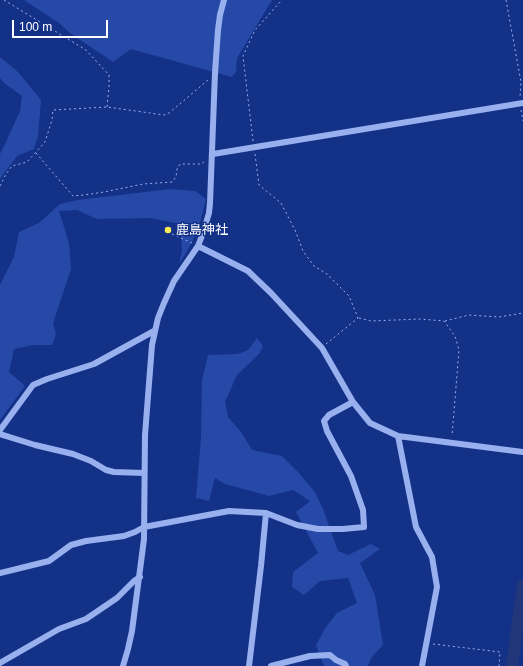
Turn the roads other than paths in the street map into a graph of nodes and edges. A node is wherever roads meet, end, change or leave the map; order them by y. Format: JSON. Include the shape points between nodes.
{"nodes":[{"id":1,"x":223,"y":0,"type":"edge"},
{"id":2,"x":521,"y":104,"type":"edge"},
{"id":3,"x":212,"y":157,"type":"junction"},
{"id":4,"x":198,"y":246,"type":"junction"},
{"id":5,"x":154,"y":331,"type":"junction"},
{"id":6,"x":353,"y":402,"type":"junction"},
{"id":7,"x":0,"y":430,"type":"edge"},
{"id":8,"x":0,"y":434,"type":"edge"},
{"id":9,"x":398,"y":436,"type":"junction"},
{"id":10,"x":521,"y":452,"type":"edge"},
{"id":11,"x":144,"y":473,"type":"junction"},
{"id":12,"x":266,"y":513,"type":"junction"},
{"id":13,"x":144,"y":528,"type":"junction"},
{"id":14,"x":0,"y":573,"type":"edge"},
{"id":15,"x":140,"y":577,"type":"junction"},
{"id":16,"x":0,"y":663,"type":"edge"},
{"id":17,"x":123,"y":666,"type":"edge"},
{"id":18,"x":249,"y":666,"type":"edge"},
{"id":19,"x":271,"y":666,"type":"edge"},
{"id":20,"x":346,"y":666,"type":"edge"},
{"id":21,"x":422,"y":666,"type":"edge"}],
"edges":[{"from":1,"to":3,"type":"street","via":[[218,30]]},
{"from":2,"to":3,"type":"street"},
{"from":3,"to":4,"type":"street","via":[[210,203]]},
{"from":4,"to":5,"type":"street","via":[[169,290]]},
{"from":4,"to":6,"type":"street","via":[[248,271],[271,293],[322,348]]},
{"from":5,"to":7,"type":"street","via":[[94,364],[33,385]]},
{"from":5,"to":11,"type":"street","via":[[144,435]]},
{"from":6,"to":9,"type":"street","via":[[370,423]]},
{"from":6,"to":12,"type":"street","via":[[329,415],[324,422],[351,476],[363,510],[364,527],[318,529],[297,525]]},
{"from":8,"to":11,"type":"street","via":[[74,454],[106,470]]},
{"from":9,"to":10,"type":"street"},
{"from":9,"to":21,"type":"street","via":[[416,527],[432,557],[437,587]]},
{"from":11,"to":13,"type":"street"},
{"from":12,"to":13,"type":"street","via":[[229,511]]},
{"from":12,"to":18,"type":"street"},
{"from":13,"to":14,"type":"street","via":[[124,536],[71,545],[49,561]]},
{"from":13,"to":15,"type":"street"},
{"from":15,"to":16,"type":"street","via":[[117,598],[86,619],[59,629]]},
{"from":15,"to":17,"type":"street","via":[[132,630]]},
{"from":19,"to":20,"type":"street","via":[[310,656],[330,655]]}]}
